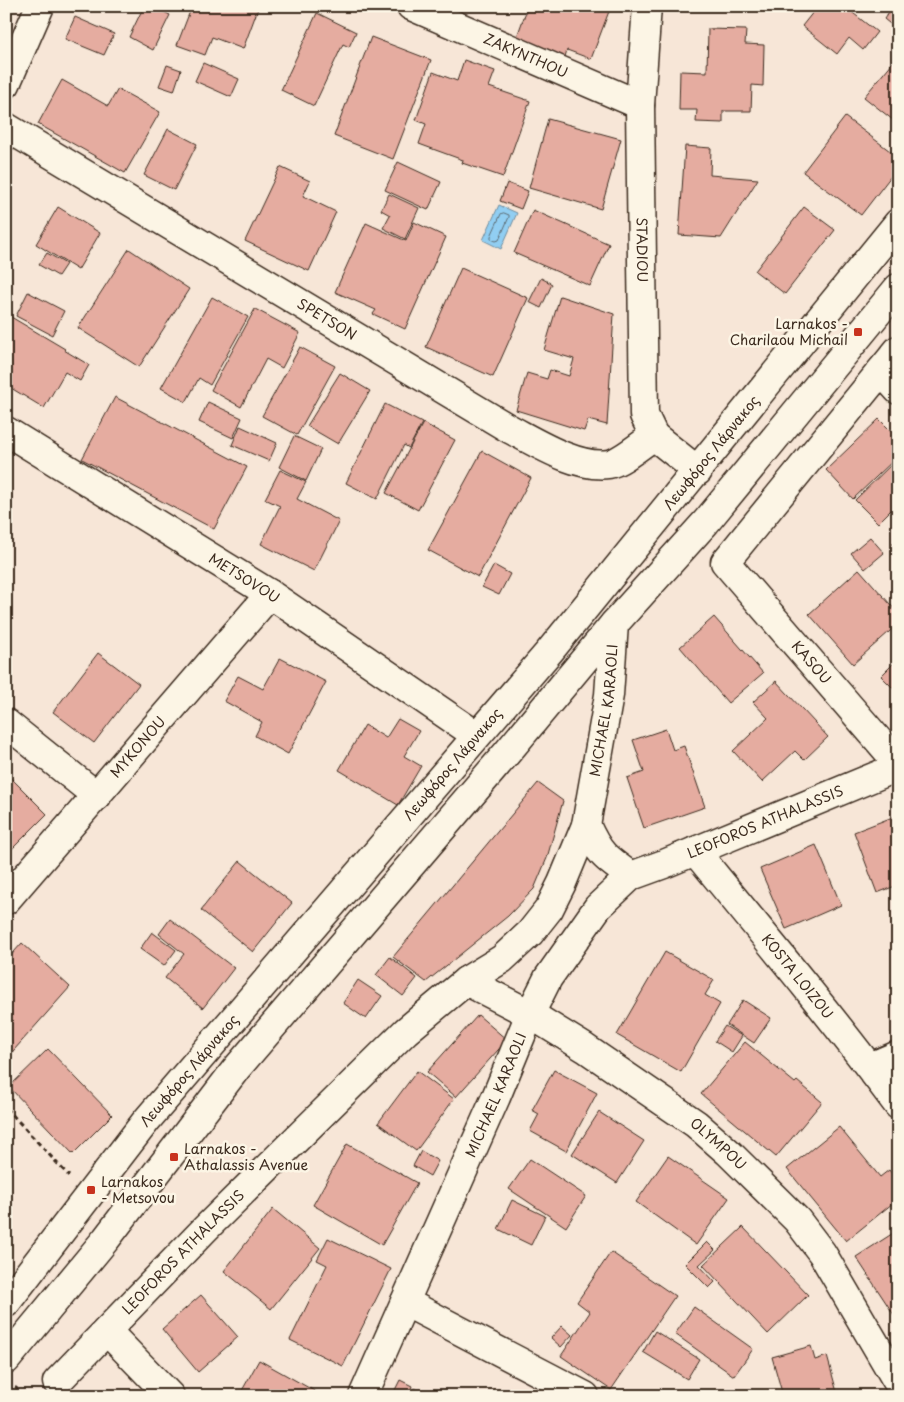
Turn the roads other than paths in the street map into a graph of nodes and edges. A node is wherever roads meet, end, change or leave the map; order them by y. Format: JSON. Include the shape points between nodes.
{"nodes":[{"id":1,"x":40,"y":6,"type":"edge"},
{"id":2,"x":411,"y":6,"type":"edge"},
{"id":3,"x":647,"y":6,"type":"edge"},
{"id":4,"x":6,"y":84,"type":"edge"},
{"id":5,"x":640,"y":105,"type":"junction"},
{"id":6,"x":6,"y":127,"type":"edge"},
{"id":7,"x":898,"y":223,"type":"edge"},
{"id":8,"x":898,"y":288,"type":"edge"},
{"id":9,"x":892,"y":370,"type":"edge"},
{"id":10,"x":6,"y":431,"type":"edge"},
{"id":11,"x":654,"y":436,"type":"junction"},
{"id":12,"x":698,"y":471,"type":"junction"},
{"id":13,"x":270,"y":594,"type":"junction"},
{"id":14,"x":614,"y":624,"type":"junction"},
{"id":15,"x":6,"y":723,"type":"edge"},
{"id":16,"x":476,"y":735,"type":"junction"},
{"id":17,"x":898,"y":765,"type":"edge"},
{"id":18,"x":97,"y":796,"type":"junction"},
{"id":19,"x":586,"y":825,"type":"junction"},
{"id":20,"x":695,"y":851,"type":"junction"},
{"id":21,"x":630,"y":876,"type":"junction"},
{"id":22,"x":6,"y":900,"type":"edge"},
{"id":23,"x":466,"y":981,"type":"junction"},
{"id":24,"x":530,"y":1014,"type":"junction"},
{"id":25,"x":898,"y":1055,"type":"edge"},
{"id":26,"x":870,"y":1067,"type":"junction"},
{"id":27,"x":898,"y":1105,"type":"edge"},
{"id":28,"x":405,"y":1302,"type":"junction"},
{"id":29,"x":6,"y":1303,"type":"edge"},
{"id":30,"x":107,"y":1331,"type":"junction"},
{"id":31,"x":6,"y":1360,"type":"edge"},
{"id":32,"x":57,"y":1382,"type":"dead end"},
{"id":33,"x":898,"y":1383,"type":"edge"},
{"id":34,"x":170,"y":1396,"type":"edge"},
{"id":35,"x":363,"y":1396,"type":"edge"},
{"id":36,"x":585,"y":1396,"type":"edge"}],
"edges":[{"from":1,"to":4,"type":"street"},
{"from":2,"to":5,"type":"street","name":"ZAKYNTHOU"},
{"from":3,"to":5,"type":"street","name":"STADIOU"},
{"from":5,"to":11,"type":"street","name":"STADIOU","via":[[643,400],[644,415]]},
{"from":6,"to":11,"type":"street","name":"SPETSON","via":[[508,428],[554,452],[580,461],[610,464]]},
{"from":7,"to":12,"type":"street","name":"Λεωφόρος Λάρνακος"},
{"from":8,"to":14,"type":"street","via":[[706,522]]},
{"from":9,"to":17,"type":"street","name":"KASOU","via":[[725,562]]},
{"from":10,"to":13,"type":"street","name":"METSOVOU"},
{"from":11,"to":12,"type":"street","name":"STADIOU"},
{"from":12,"to":16,"type":"street","name":"Λεωφόρος Λάρνακος"},
{"from":13,"to":16,"type":"street","name":"METSOVOU"},
{"from":13,"to":18,"type":"street","name":"MYKONOU"},
{"from":14,"to":19,"type":"street","name":"MICHAEL KARAOLI","via":[[609,695]]},
{"from":14,"to":31,"type":"street","via":[[236,1069],[106,1239]]},
{"from":15,"to":18,"type":"street"},
{"from":16,"to":29,"type":"street","name":"Λεωφόρος Λάρνακος","via":[[146,1121]]},
{"from":17,"to":20,"type":"street","name":"LEOFOROS ATHALASSIS"},
{"from":18,"to":22,"type":"street","name":"MYKONOU"},
{"from":19,"to":21,"type":"street","via":[[595,846]]},
{"from":19,"to":23,"type":"street","name":"MICHAEL KARAOLI","via":[[549,909],[502,960]]},
{"from":20,"to":21,"type":"street","name":"LEOFOROS ATHALASSIS"},
{"from":20,"to":26,"type":"street","name":"KOSTA LOIZOU"},
{"from":21,"to":24,"type":"street","name":"MICHAEL KARAOLI","via":[[598,907],[569,947],[548,978]]},
{"from":23,"to":24,"type":"street","name":"OLYMPOU"},
{"from":23,"to":30,"type":"street","name":"LEOFOROS ATHALASSIS","via":[[399,1038],[205,1229]]},
{"from":24,"to":28,"type":"street","name":"MICHAEL KARAOLI"},
{"from":24,"to":33,"type":"street","name":"OLYMPOU","via":[[696,1124],[797,1220],[822,1253]]},
{"from":25,"to":26,"type":"street"},
{"from":26,"to":27,"type":"street","name":"KOSTA LOIZOU"},
{"from":28,"to":35,"type":"street","name":"MICHAEL KARAOLI"},
{"from":28,"to":36,"type":"street"},
{"from":30,"to":32,"type":"street","name":"LEOFOROS ATHALASSIS"},
{"from":30,"to":34,"type":"street"}]}
